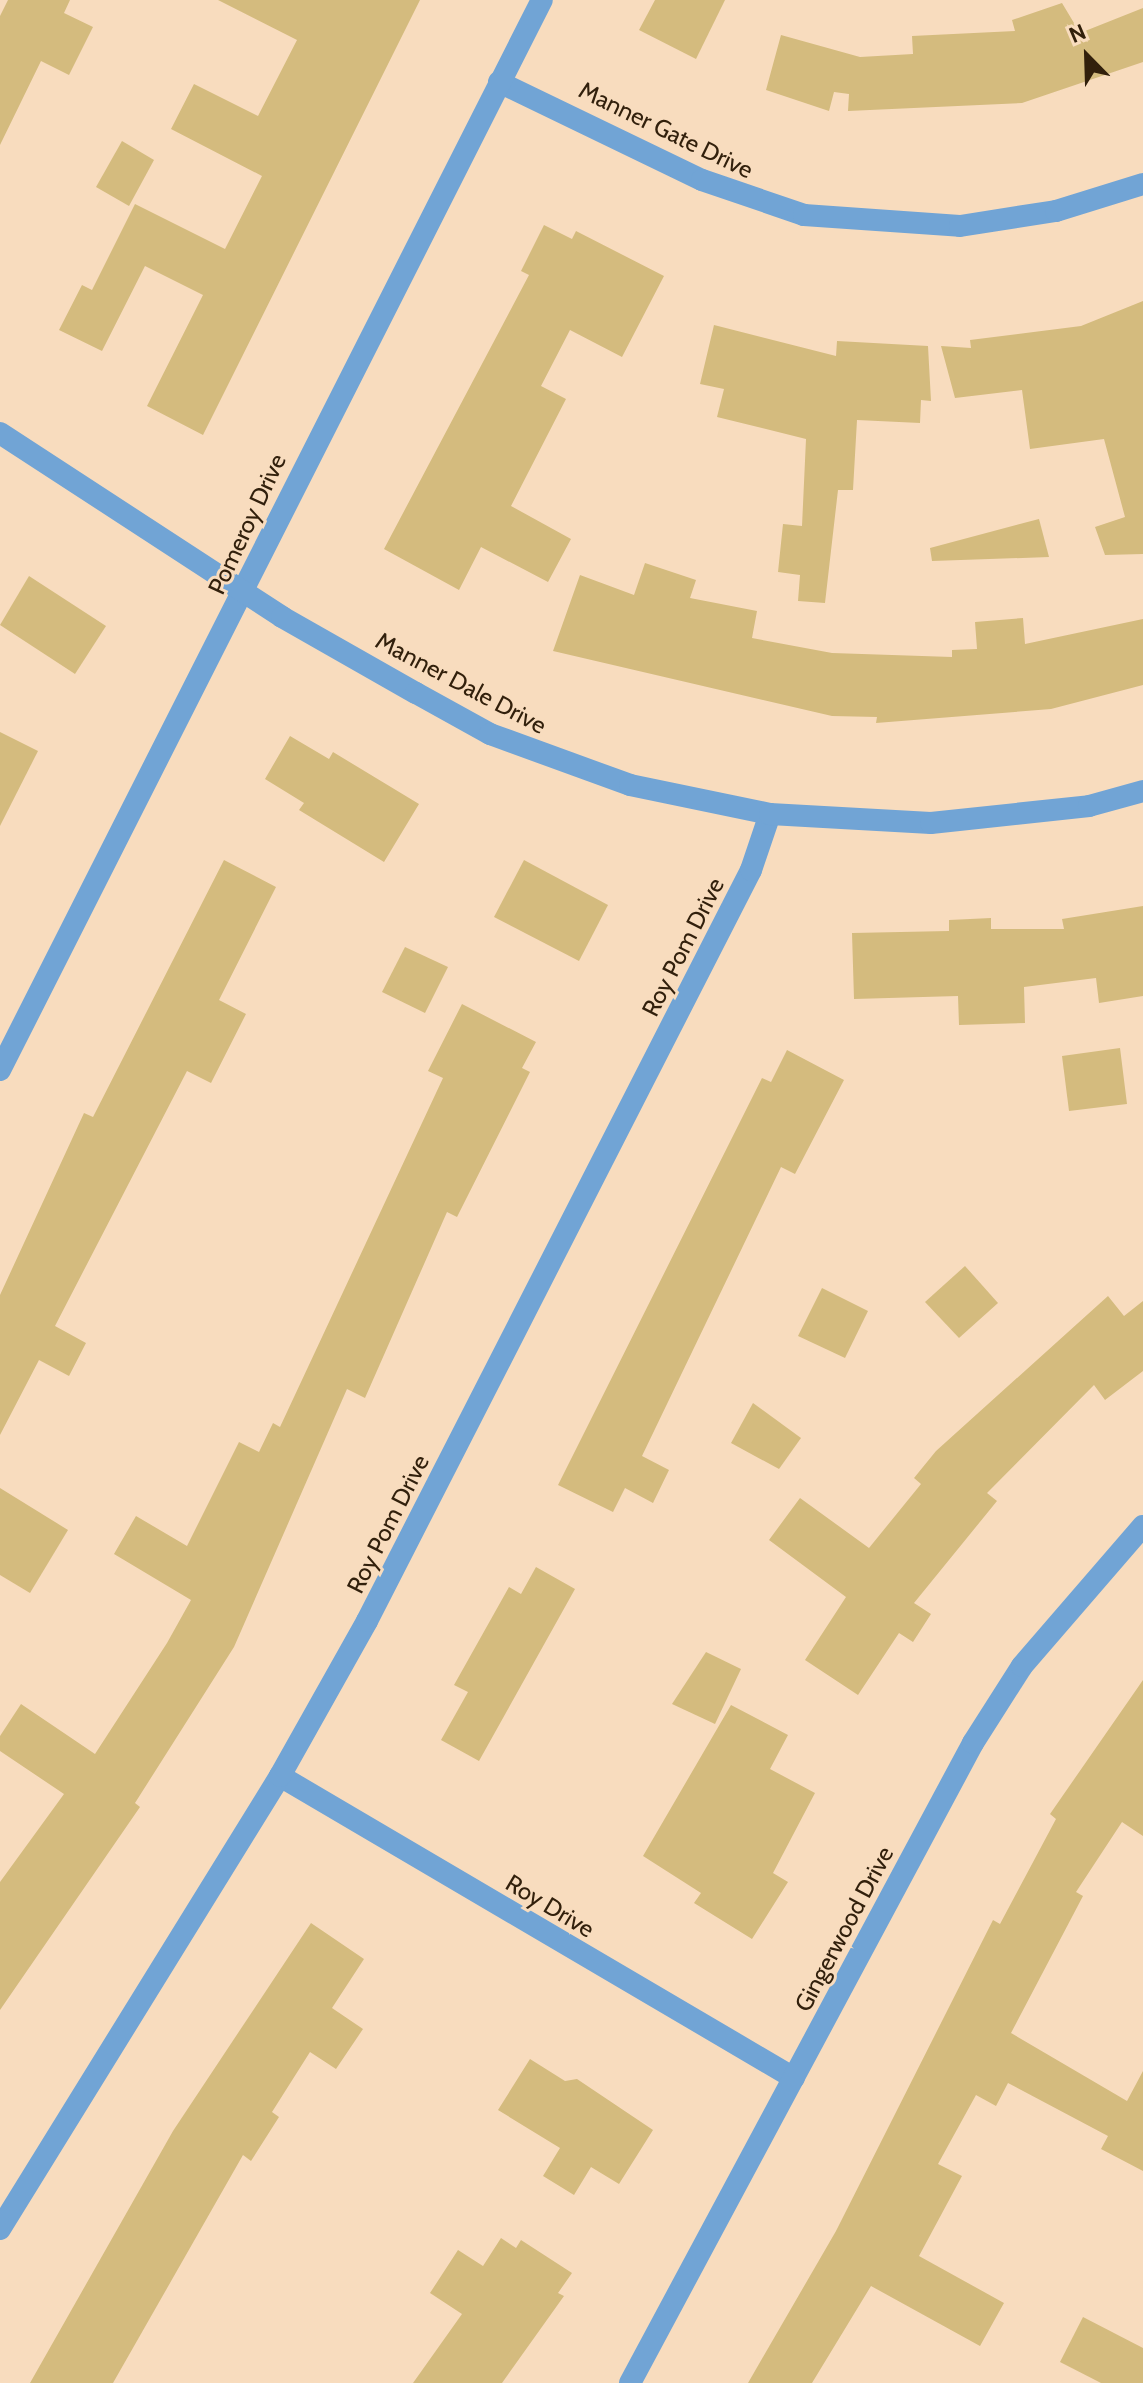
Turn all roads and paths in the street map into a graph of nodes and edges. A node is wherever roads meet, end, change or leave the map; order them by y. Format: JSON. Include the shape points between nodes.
{"nodes":[{"id":1,"x":542,"y":0,"type":"edge"},
{"id":2,"x":499,"y":82,"type":"junction"},
{"id":3,"x":1143,"y":184,"type":"edge"},
{"id":4,"x":0,"y":433,"type":"edge"},
{"id":5,"x":243,"y":589,"type":"junction"},
{"id":6,"x":1143,"y":791,"type":"edge"},
{"id":7,"x":770,"y":814,"type":"junction"},
{"id":8,"x":0,"y":1070,"type":"edge"},
{"id":9,"x":1143,"y":1526,"type":"edge"},
{"id":10,"x":280,"y":1776,"type":"junction"},
{"id":11,"x":794,"y":2078,"type":"junction"},
{"id":12,"x":0,"y":2229,"type":"edge"},
{"id":13,"x":630,"y":2383,"type":"edge"}],
"edges":[{"from":1,"to":2,"type":"street","name":"Pomeroy Drive"},
{"from":2,"to":3,"type":"street","name":"Manner Gate Drive","via":[[702,180],[804,215],[960,226],[1056,211]]},
{"from":2,"to":5,"type":"street","name":"Pomeroy Drive"},
{"from":4,"to":5,"type":"street","name":"Manner Dale Drive"},
{"from":5,"to":7,"type":"street","name":"Manner Dale Drive","via":[[504,740],[630,785]]},
{"from":5,"to":8,"type":"street","name":"Pomeroy Drive"},
{"from":6,"to":7,"type":"street","name":"Manner Dale Drive","via":[[1089,806],[931,823]]},
{"from":7,"to":10,"type":"street","name":"Roy Pom Drive","via":[[751,870],[583,1203]]},
{"from":9,"to":11,"type":"street","name":"Gingerwood Drive","via":[[1111,1554],[1005,1691]]},
{"from":10,"to":11,"type":"street","name":"Roy Drive"},
{"from":10,"to":12,"type":"street","name":"Roy Pom Drive"},
{"from":11,"to":13,"type":"street","name":"Gingerwood Drive"}]}
